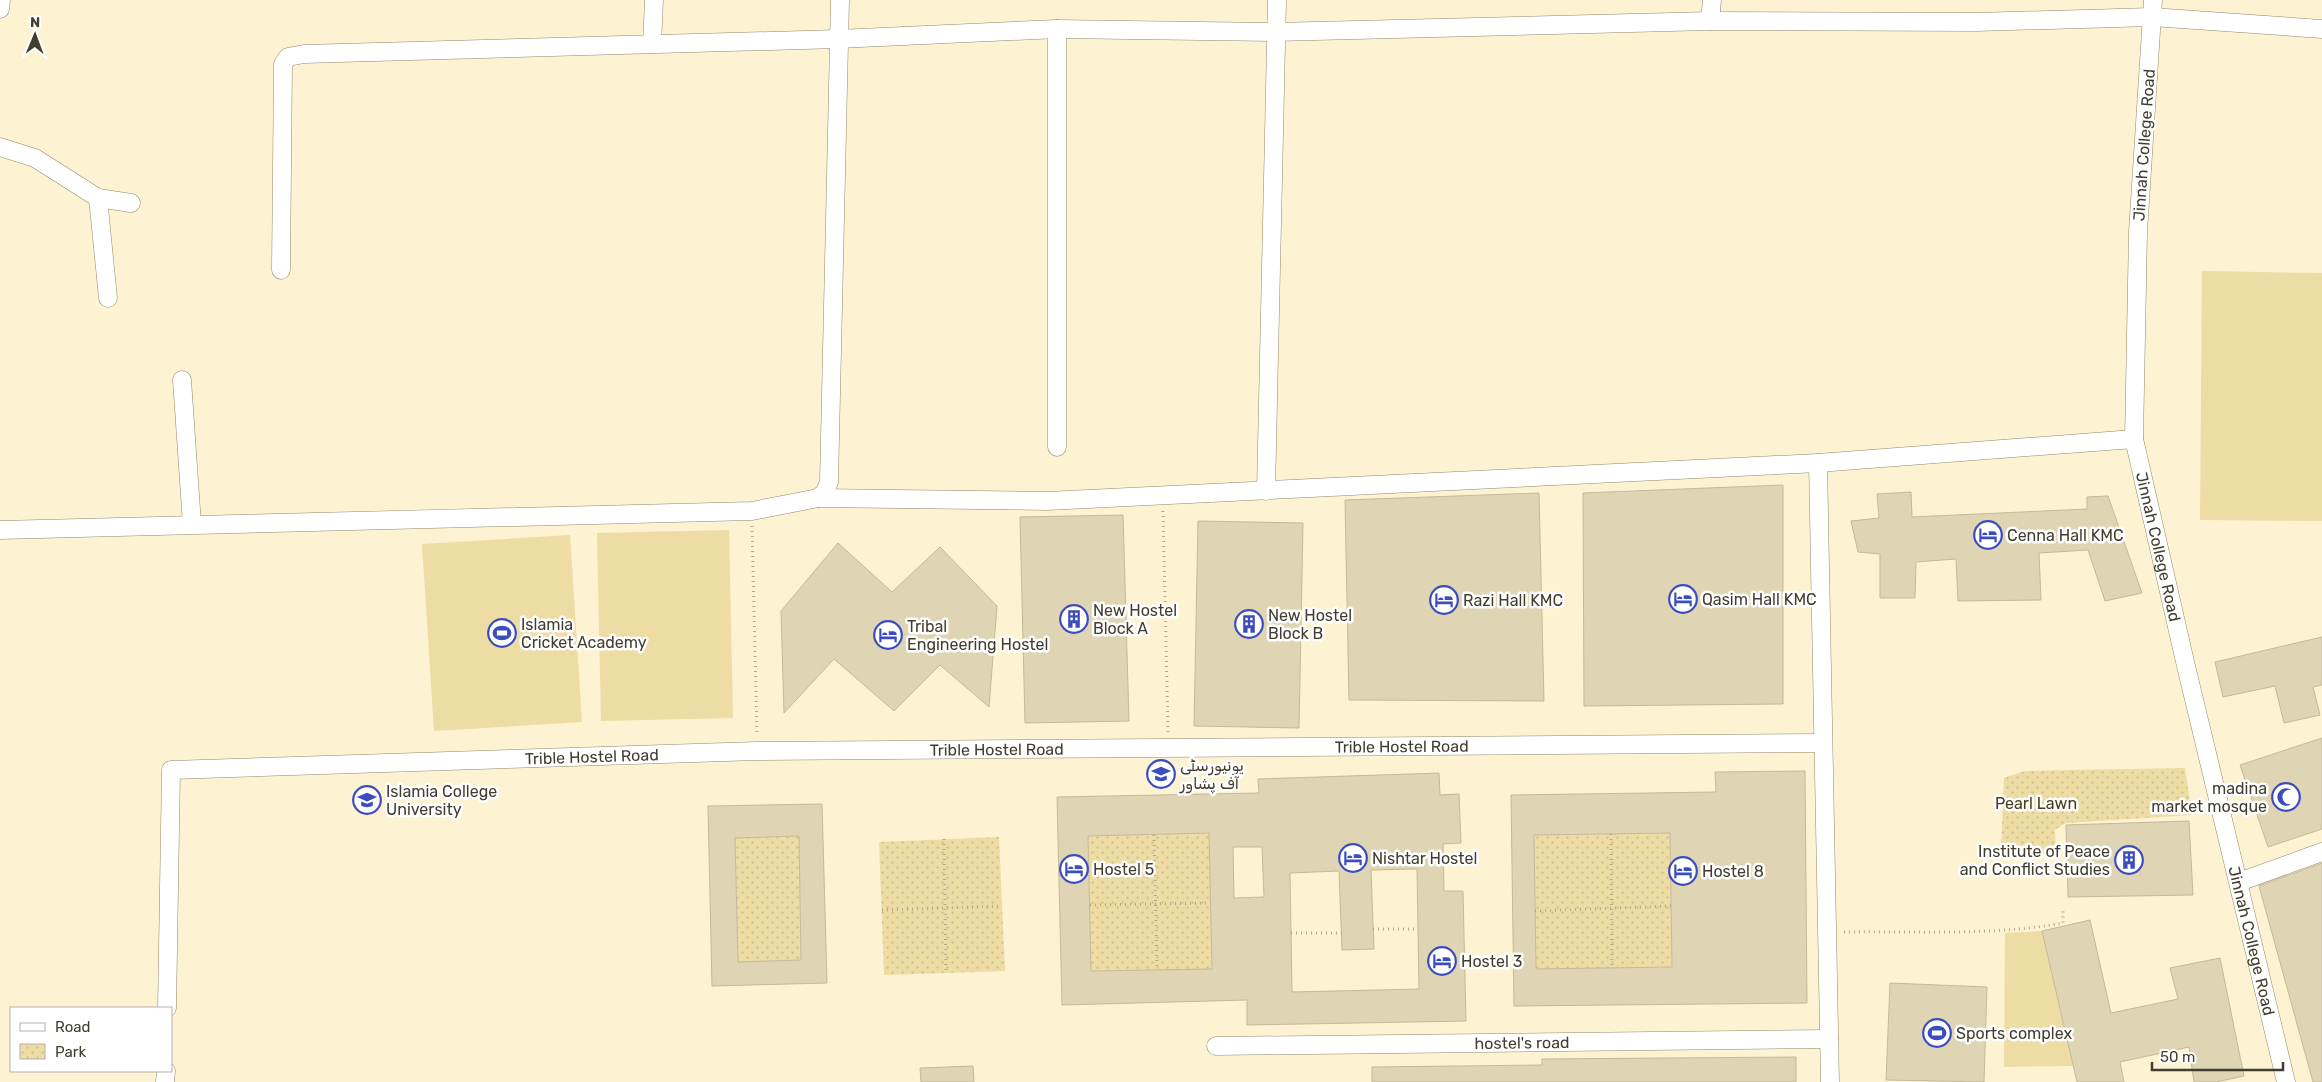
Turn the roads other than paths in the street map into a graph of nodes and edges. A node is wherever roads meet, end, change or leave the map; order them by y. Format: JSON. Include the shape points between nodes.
{"nodes":[{"id":1,"x":1,"y":0,"type":"edge"},
{"id":2,"x":654,"y":0,"type":"edge"},
{"id":3,"x":840,"y":0,"type":"edge"},
{"id":4,"x":1277,"y":0,"type":"edge"},
{"id":5,"x":1712,"y":0,"type":"edge"},
{"id":6,"x":2153,"y":8,"type":"edge"},
{"id":7,"x":0,"y":9,"type":"edge"},
{"id":8,"x":1710,"y":22,"type":"junction"},
{"id":9,"x":1057,"y":29,"type":"junction"},
{"id":10,"x":2322,"y":29,"type":"edge"},
{"id":11,"x":1275,"y":32,"type":"junction"},
{"id":12,"x":838,"y":39,"type":"junction"},
{"id":13,"x":652,"y":44,"type":"junction"},
{"id":14,"x":0,"y":147,"type":"edge"},
{"id":15,"x":98,"y":198,"type":"junction"},
{"id":16,"x":131,"y":203,"type":"dead end"},
{"id":17,"x":281,"y":270,"type":"dead end"},
{"id":18,"x":108,"y":298,"type":"dead end"},
{"id":19,"x":182,"y":380,"type":"dead end"},
{"id":20,"x":2134,"y":439,"type":"junction"},
{"id":21,"x":1056,"y":447,"type":"dead end"},
{"id":22,"x":1818,"y":463,"type":"junction"},
{"id":23,"x":1266,"y":490,"type":"junction"},
{"id":24,"x":818,"y":498,"type":"junction"},
{"id":25,"x":192,"y":524,"type":"junction"},
{"id":26,"x":0,"y":530,"type":"edge"},
{"id":27,"x":1822,"y":743,"type":"junction"},
{"id":28,"x":2322,"y":852,"type":"edge"},
{"id":29,"x":2239,"y":882,"type":"junction"},
{"id":30,"x":167,"y":1007,"type":"edge"},
{"id":31,"x":1829,"y":1039,"type":"junction"},
{"id":32,"x":1216,"y":1046,"type":"dead end"},
{"id":33,"x":1830,"y":1082,"type":"edge"},
{"id":34,"x":2286,"y":1082,"type":"edge"}],
"edges":[{"from":1,"to":7,"type":"street"},
{"from":2,"to":13,"type":"street"},
{"from":3,"to":12,"type":"street"},
{"from":4,"to":11,"type":"street"},
{"from":5,"to":8,"type":"street"},
{"from":6,"to":8,"type":"street","via":[[1976,22]]},
{"from":6,"to":10,"type":"street"},
{"from":6,"to":20,"type":"street","name":"Jinnah College Road","via":[[2138,232]]},
{"from":8,"to":11,"type":"street"},
{"from":9,"to":11,"type":"street"},
{"from":9,"to":12,"type":"street"},
{"from":9,"to":21,"type":"street"},
{"from":11,"to":23,"type":"street"},
{"from":12,"to":13,"type":"street"},
{"from":12,"to":24,"type":"street","via":[[829,482]]},
{"from":13,"to":17,"type":"street","via":[[288,57],[283,64]]},
{"from":14,"to":15,"type":"street","via":[[35,158]]},
{"from":15,"to":16,"type":"street"},
{"from":15,"to":18,"type":"street"},
{"from":19,"to":25,"type":"street"},
{"from":20,"to":22,"type":"street"},
{"from":20,"to":29,"type":"street","name":"Jinnah College Road"},
{"from":22,"to":23,"type":"street"},
{"from":22,"to":27,"type":"street"},
{"from":23,"to":24,"type":"street","via":[[1047,501]]},
{"from":24,"to":25,"type":"street","via":[[752,511]]},
{"from":25,"to":26,"type":"street"},
{"from":27,"to":30,"type":"street","name":"Trible Hostel Road","via":[[757,751],[171,770]]},
{"from":27,"to":31,"type":"street"},
{"from":28,"to":29,"type":"street"},
{"from":29,"to":34,"type":"street","name":"Jinnah College Road"},
{"from":31,"to":32,"type":"street","name":"hostel's road"},
{"from":31,"to":33,"type":"street"}]}
